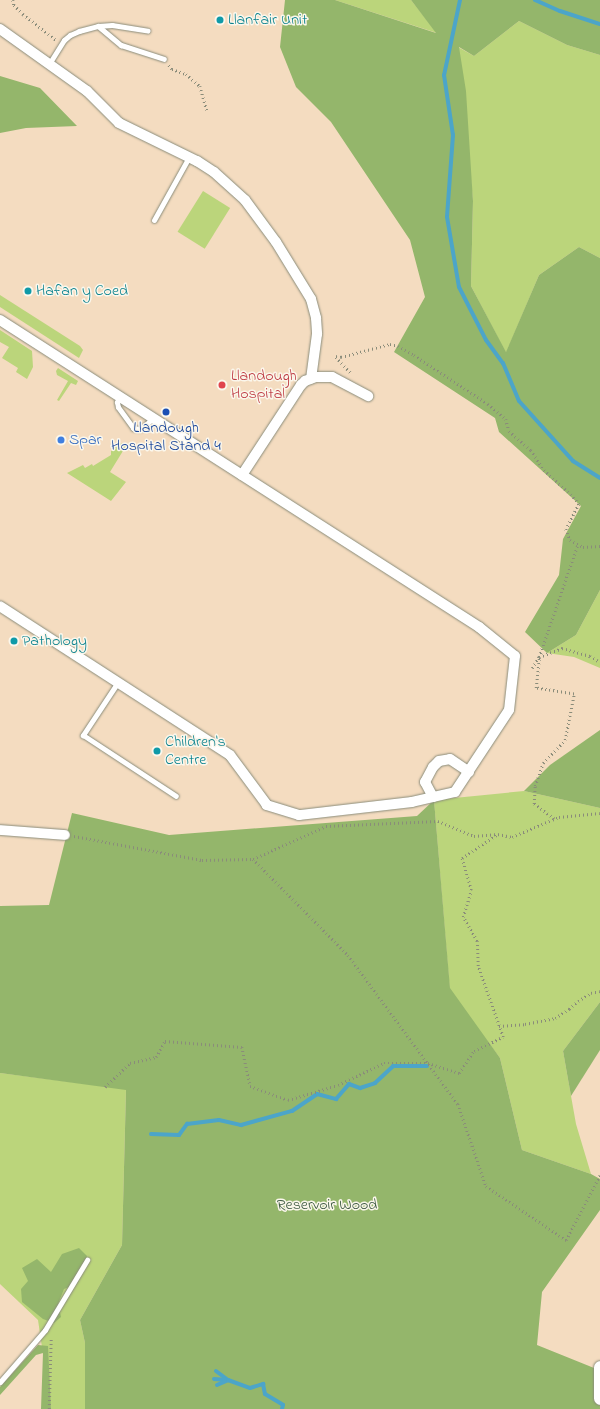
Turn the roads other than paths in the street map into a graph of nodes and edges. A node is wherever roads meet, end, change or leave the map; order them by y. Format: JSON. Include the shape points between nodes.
{"nodes":[{"id":1,"x":98,"y":26,"type":"junction"},
{"id":2,"x":0,"y":29,"type":"edge"},
{"id":3,"x":148,"y":31,"type":"dead end"},
{"id":4,"x":164,"y":59,"type":"road end"},
{"id":5,"x":49,"y":64,"type":"junction"},
{"id":6,"x":190,"y":156,"type":"junction"},
{"id":7,"x":154,"y":220,"type":"dead end"},
{"id":8,"x":0,"y":320,"type":"edge"},
{"id":9,"x":311,"y":379,"type":"junction"},
{"id":10,"x":368,"y":396,"type":"dead end"},
{"id":11,"x":120,"y":397,"type":"junction"},
{"id":12,"x":153,"y":418,"type":"junction"},
{"id":13,"x":242,"y":475,"type":"junction"},
{"id":14,"x":0,"y":606,"type":"edge"},
{"id":15,"x":118,"y":682,"type":"junction"},
{"id":16,"x":469,"y":772,"type":"junction"},
{"id":17,"x":176,"y":796,"type":"dead end"},
{"id":18,"x":433,"y":797,"type":"junction"},
{"id":19,"x":0,"y":830,"type":"edge"},
{"id":20,"x":65,"y":834,"type":"road end"},
{"id":21,"x":87,"y":1260,"type":"dead end"},
{"id":22,"x":600,"y":1367,"type":"edge"},
{"id":23,"x":0,"y":1382,"type":"edge"},
{"id":24,"x":600,"y":1398,"type":"edge"}],
"edges":[{"from":1,"to":3,"type":"lane","via":[[112,25]]},
{"from":1,"to":4,"type":"lane","via":[[120,45]]},
{"from":1,"to":5,"type":"lane","via":[[70,35]]},
{"from":2,"to":5,"type":"street"},
{"from":5,"to":6,"type":"street","via":[[87,91],[119,123]]},
{"from":6,"to":7,"type":"lane"},
{"from":6,"to":9,"type":"street","via":[[214,172],[245,200],[276,242],[306,290],[314,309],[317,326]]},
{"from":8,"to":11,"type":"street"},
{"from":9,"to":10,"type":"street","via":[[332,377]]},
{"from":9,"to":13,"type":"street","via":[[301,385]]},
{"from":11,"to":12,"type":"street"},
{"from":11,"to":12,"type":"lane","via":[[118,407],[133,428],[143,427]]},
{"from":12,"to":13,"type":"street"},
{"from":13,"to":16,"type":"street","via":[[471,622],[514,656],[509,710]]},
{"from":14,"to":15,"type":"street"},
{"from":15,"to":17,"type":"lane","via":[[83,735]]},
{"from":15,"to":18,"type":"street","via":[[230,755],[267,805],[282,811],[299,815],[412,802]]},
{"from":16,"to":18,"type":"street","via":[[455,792]]},
{"from":16,"to":18,"type":"street","via":[[450,759],[439,761],[425,782]]},
{"from":19,"to":20,"type":"street"},
{"from":21,"to":23,"type":"lane","via":[[48,1325]]},
{"from":22,"to":24,"type":"street"}]}
